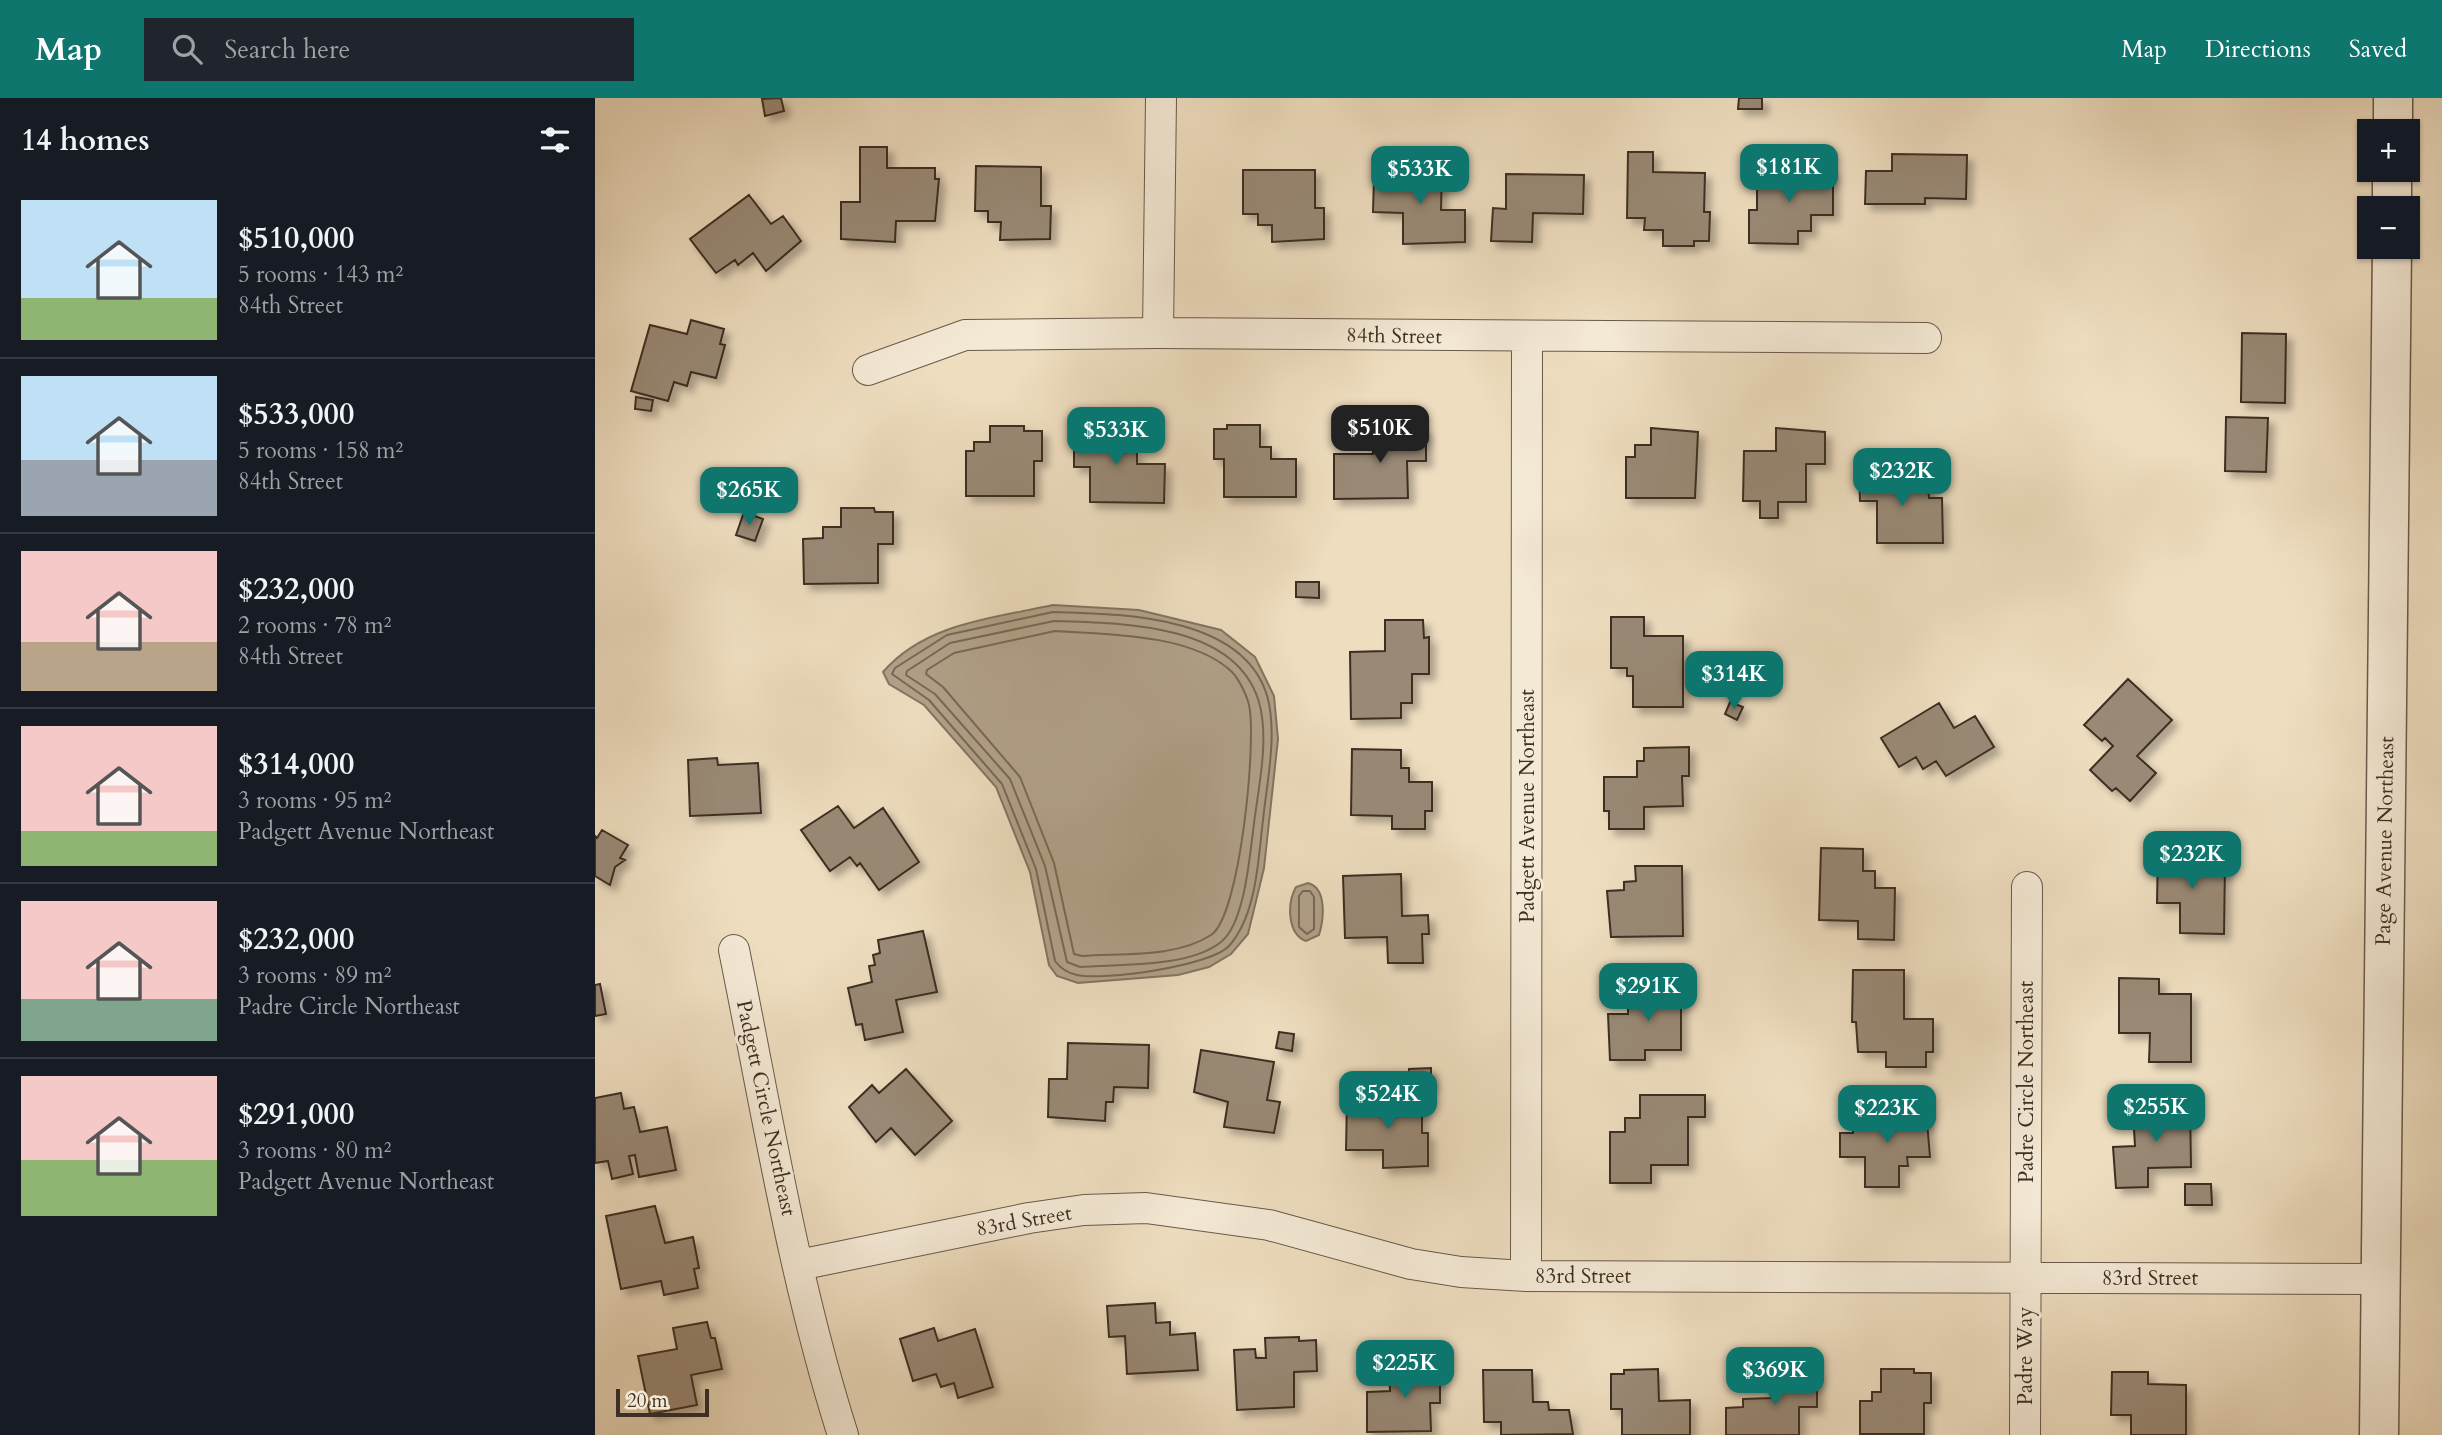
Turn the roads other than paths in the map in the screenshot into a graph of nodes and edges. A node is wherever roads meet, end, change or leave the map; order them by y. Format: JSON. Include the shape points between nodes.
{"nodes":[{"id":1,"x":1161,"y":98,"type":"edge"},
{"id":2,"x":2393,"y":98,"type":"edge"},
{"id":3,"x":2393,"y":119,"type":"edge"},
{"id":4,"x":2392,"y":259,"type":"edge"},
{"id":5,"x":1158,"y":333,"type":"junction"},
{"id":6,"x":1527,"y":337,"type":"junction"},
{"id":7,"x":1926,"y":338,"type":"dead end"},
{"id":8,"x":868,"y":370,"type":"dead end"},
{"id":9,"x":2027,"y":887,"type":"dead end"},
{"id":10,"x":734,"y":950,"type":"dead end"},
{"id":11,"x":799,"y":1265,"type":"junction"},
{"id":12,"x":1526,"y":1276,"type":"junction"},
{"id":13,"x":2025,"y":1277,"type":"junction"},
{"id":14,"x":2380,"y":1279,"type":"junction"},
{"id":15,"x":843,"y":1435,"type":"edge"},
{"id":16,"x":2025,"y":1435,"type":"edge"},
{"id":17,"x":2379,"y":1435,"type":"edge"}],
"edges":[{"from":1,"to":5,"type":"street"},
{"from":2,"to":3,"type":"street"},
{"from":4,"to":14,"type":"street","name":"Page Avenue Northeast"},
{"from":5,"to":6,"type":"street","name":"84th Street"},
{"from":5,"to":8,"type":"street","name":"84th Street","via":[[965,335]]},
{"from":6,"to":7,"type":"street","name":"84th Street"},
{"from":6,"to":12,"type":"street","name":"Padgett Avenue Northeast"},
{"from":9,"to":13,"type":"street","name":"Padre Circle Northeast"},
{"from":10,"to":11,"type":"street","name":"Padgett Circle Northeast"},
{"from":11,"to":12,"type":"street","name":"83rd Street","via":[[1029,1218],[1146,1208],[1269,1226],[1411,1264]]},
{"from":11,"to":15,"type":"street"},
{"from":12,"to":13,"type":"street","name":"83rd Street"},
{"from":13,"to":14,"type":"street","name":"83rd Street"},
{"from":13,"to":16,"type":"street","name":"Padre Way"},
{"from":14,"to":17,"type":"street","name":"Page Avenue Northeast"}]}
